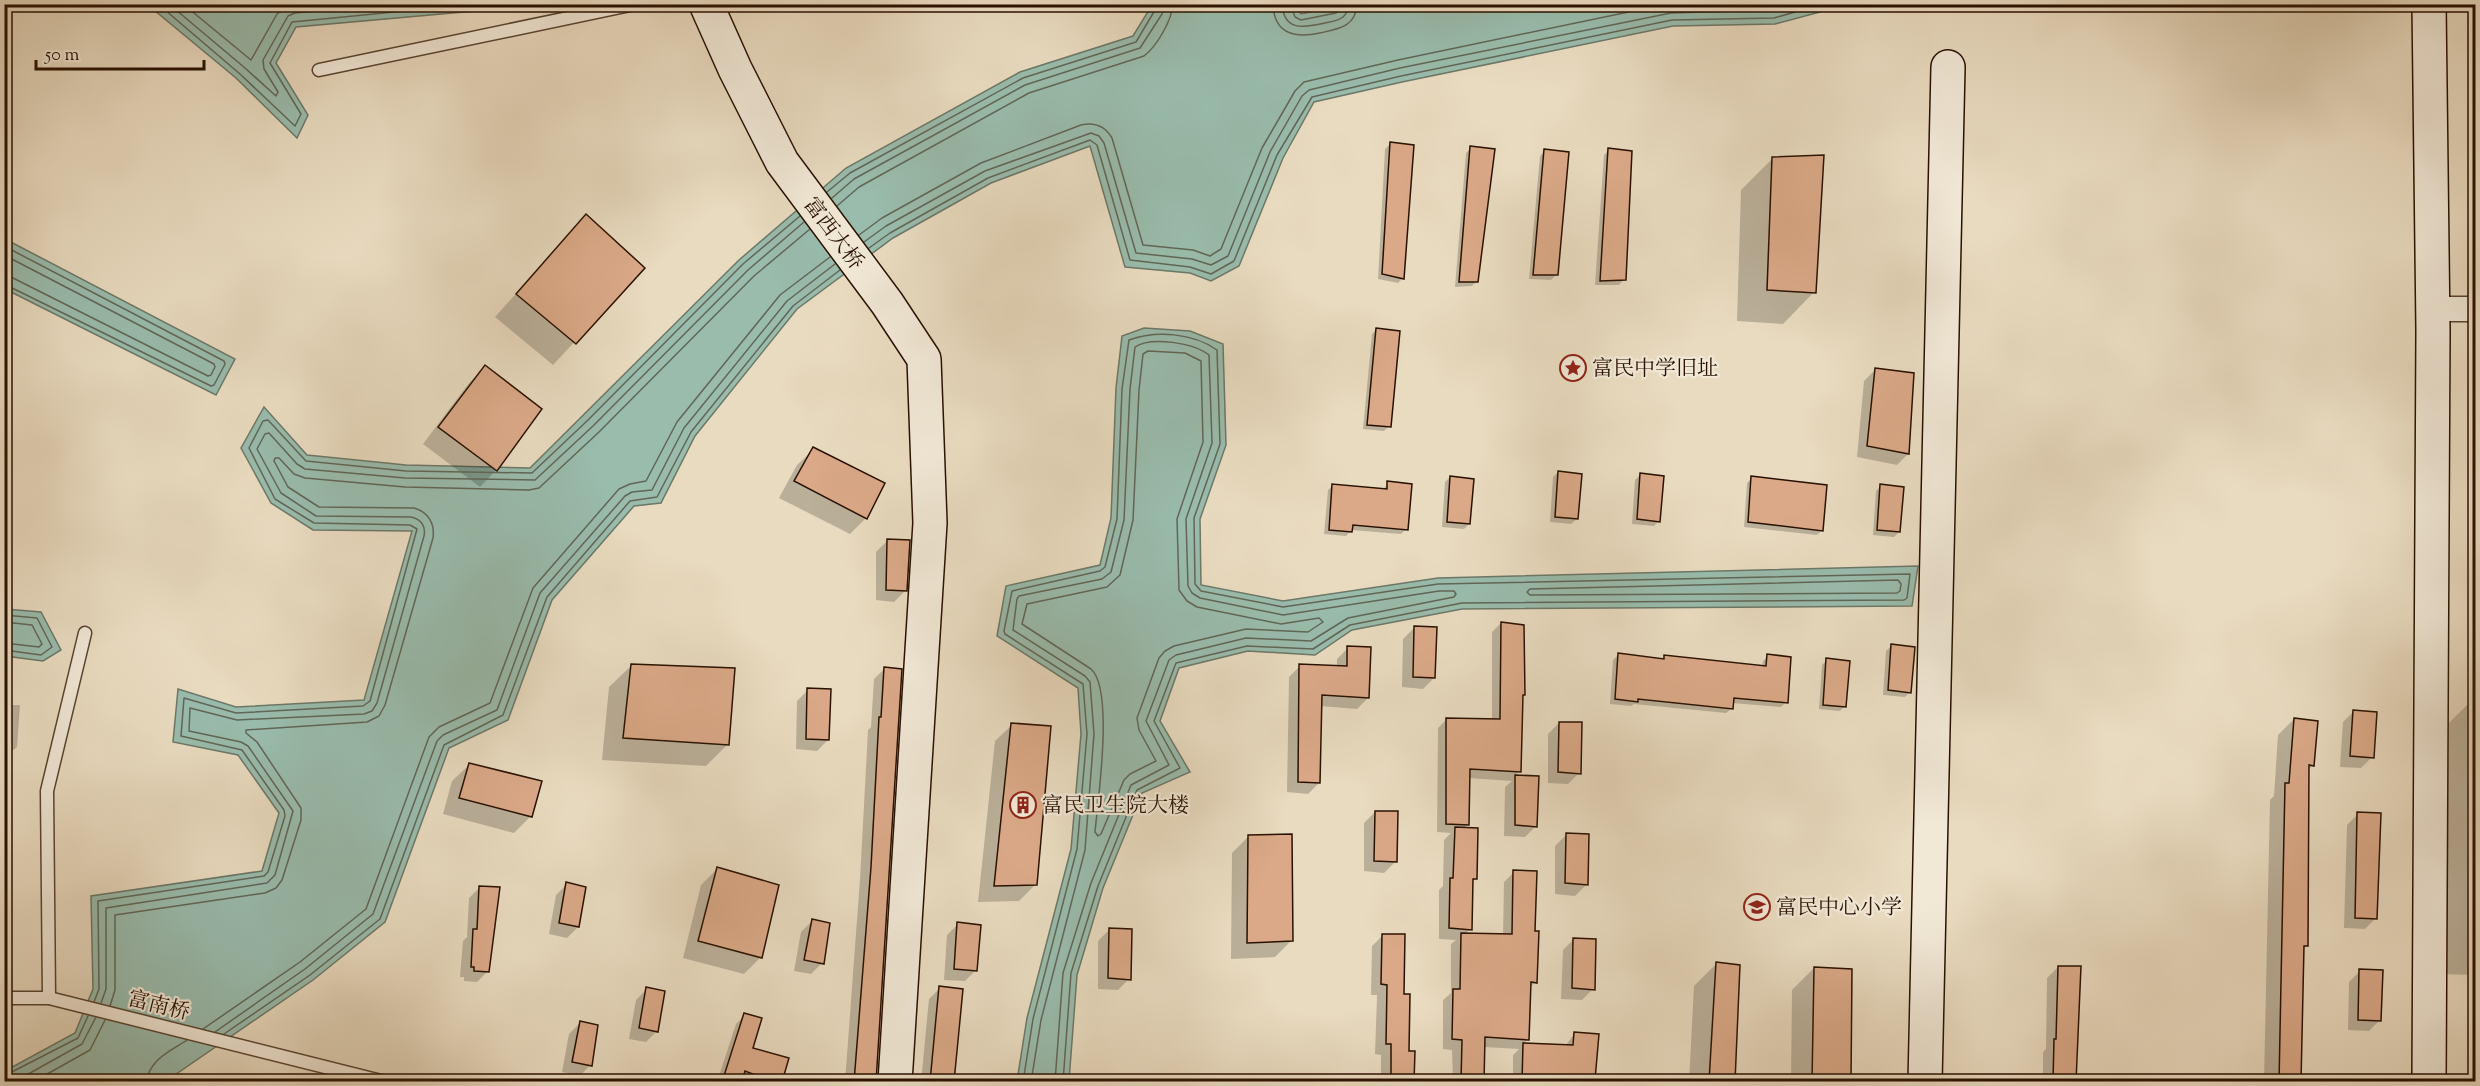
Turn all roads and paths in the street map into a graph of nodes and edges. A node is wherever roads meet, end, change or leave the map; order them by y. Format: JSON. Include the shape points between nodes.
{"nodes":[{"id":1,"x":635,"y":4,"type":"edge"},
{"id":2,"x":706,"y":4,"type":"edge"},
{"id":3,"x":2429,"y":4,"type":"edge"},
{"id":4,"x":1948,"y":68,"type":"dead end"},
{"id":5,"x":319,"y":70,"type":"dead end"},
{"id":6,"x":2432,"y":309,"type":"junction"},
{"id":7,"x":2475,"y":309,"type":"edge"},
{"id":8,"x":85,"y":633,"type":"dead end"},
{"id":9,"x":4,"y":998,"type":"edge"},
{"id":10,"x":49,"y":998,"type":"junction"},
{"id":11,"x":385,"y":1082,"type":"edge"},
{"id":12,"x":896,"y":1082,"type":"edge"},
{"id":13,"x":1925,"y":1082,"type":"edge"},
{"id":14,"x":2429,"y":1082,"type":"edge"}],
"edges":[{"from":1,"to":5,"type":"lane"},
{"from":2,"to":12,"type":"street","name":"富西大桥","via":[[782,162],[924,359],[930,523]]},
{"from":3,"to":6,"type":"street"},
{"from":4,"to":13,"type":"street"},
{"from":6,"to":7,"type":"street"},
{"from":6,"to":14,"type":"street"},
{"from":8,"to":10,"type":"lane","via":[[47,791]]},
{"from":9,"to":10,"type":"lane","name":"富南桥"},
{"from":10,"to":11,"type":"lane","name":"富南桥"}]}
